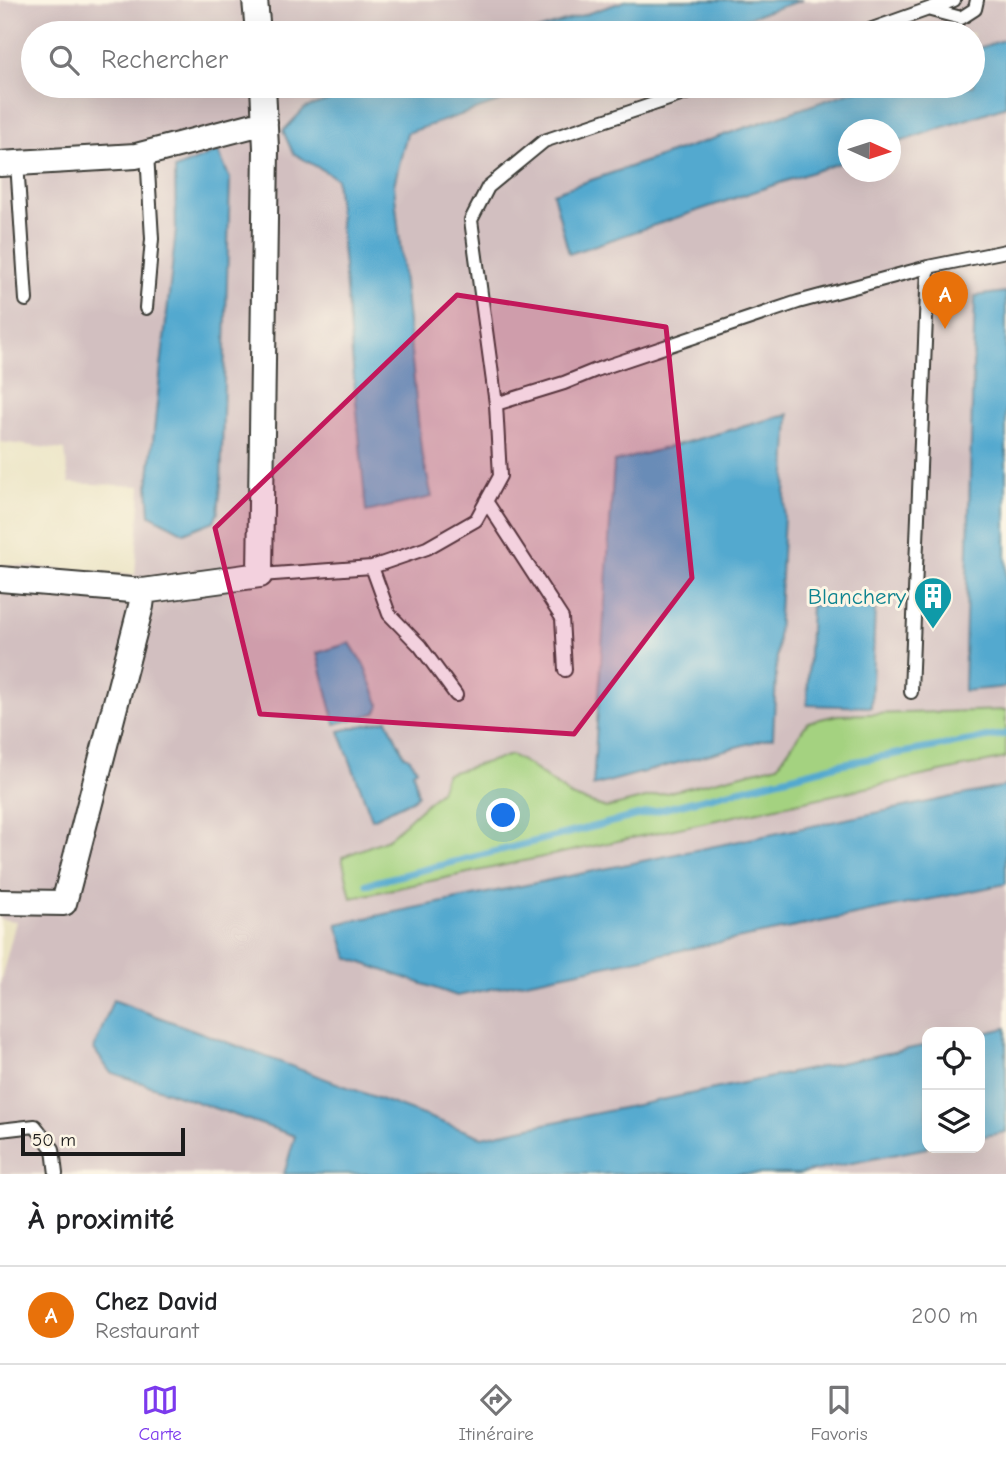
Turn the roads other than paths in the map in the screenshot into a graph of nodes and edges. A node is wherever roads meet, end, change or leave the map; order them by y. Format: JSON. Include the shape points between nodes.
{"nodes":[{"id":1,"x":255,"y":0,"type":"edge"},
{"id":2,"x":954,"y":0,"type":"edge"},
{"id":3,"x":977,"y":0,"type":"edge"},
{"id":4,"x":931,"y":9,"type":"junction"},
{"id":5,"x":257,"y":21,"type":"edge"},
{"id":6,"x":896,"y":21,"type":"edge"},
{"id":7,"x":264,"y":98,"type":"edge"},
{"id":8,"x":671,"y":98,"type":"edge"},
{"id":9,"x":265,"y":122,"type":"junction"},
{"id":10,"x":147,"y":153,"type":"junction"},
{"id":11,"x":9,"y":163,"type":"edge"},
{"id":12,"x":1006,"y":251,"type":"edge"},
{"id":13,"x":928,"y":267,"type":"junction"},
{"id":14,"x":26,"y":300,"type":"dead end"},
{"id":15,"x":146,"y":308,"type":"dead end"},
{"id":16,"x":496,"y":404,"type":"junction"},
{"id":17,"x":486,"y":501,"type":"junction"},
{"id":18,"x":372,"y":567,"type":"junction"},
{"id":19,"x":260,"y":575,"type":"junction"},
{"id":20,"x":0,"y":579,"type":"edge"},
{"id":21,"x":143,"y":592,"type":"junction"},
{"id":22,"x":565,"y":670,"type":"dead end"},
{"id":23,"x":911,"y":692,"type":"dead end"},
{"id":24,"x":456,"y":695,"type":"dead end"},
{"id":25,"x":0,"y":902,"type":"edge"},
{"id":26,"x":0,"y":1130,"type":"edge"},
{"id":27,"x":56,"y":1174,"type":"edge"}],
"edges":[{"from":1,"to":5,"type":"street"},
{"from":2,"to":4,"type":"lane"},
{"from":3,"to":4,"type":"lane","via":[[975,9],[961,19]]},
{"from":4,"to":6,"type":"lane"},
{"from":7,"to":9,"type":"street"},
{"from":8,"to":16,"type":"lane","via":[[544,141],[488,187],[471,220]]},
{"from":9,"to":10,"type":"street"},
{"from":9,"to":19,"type":"street"},
{"from":10,"to":11,"type":"street"},
{"from":10,"to":15,"type":"lane","via":[[152,239]]},
{"from":11,"to":14,"type":"lane"},
{"from":12,"to":13,"type":"lane"},
{"from":13,"to":16,"type":"lane","via":[[798,302]]},
{"from":13,"to":23,"type":"lane"},
{"from":16,"to":17,"type":"lane","via":[[500,476]]},
{"from":17,"to":18,"type":"lane","via":[[476,520],[427,548]]},
{"from":17,"to":22,"type":"lane","via":[[562,618]]},
{"from":18,"to":19,"type":"lane"},
{"from":18,"to":24,"type":"lane","via":[[388,614],[420,646]]},
{"from":19,"to":21,"type":"street"},
{"from":20,"to":21,"type":"street"},
{"from":21,"to":25,"type":"street","via":[[64,903]]},
{"from":26,"to":27,"type":"lane","via":[[35,1126],[53,1149]]}]}
